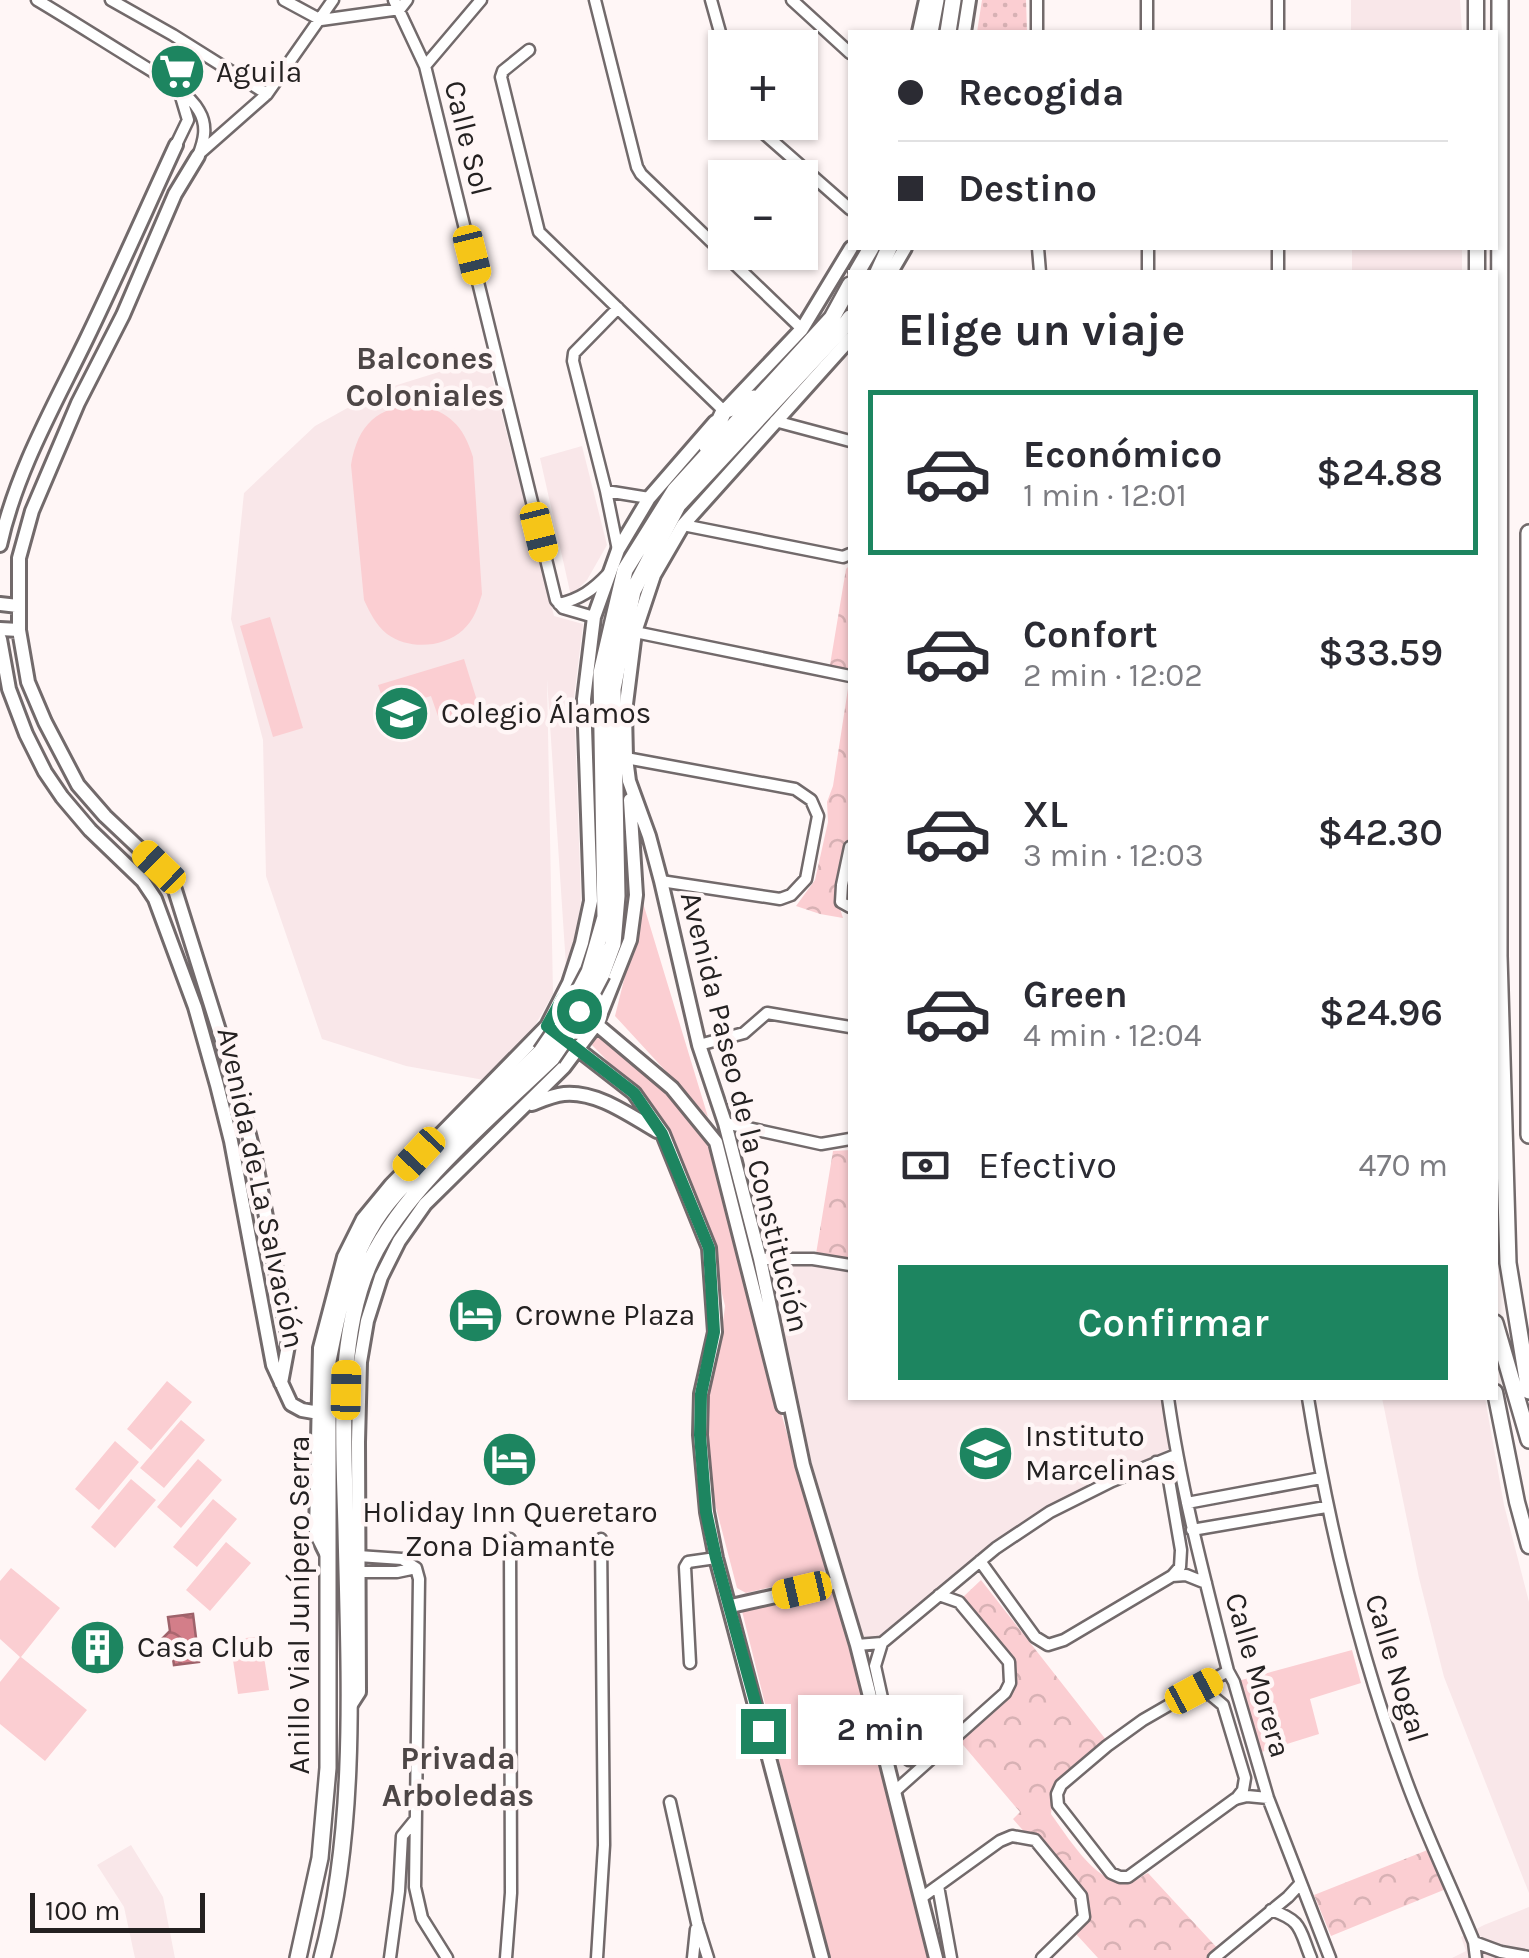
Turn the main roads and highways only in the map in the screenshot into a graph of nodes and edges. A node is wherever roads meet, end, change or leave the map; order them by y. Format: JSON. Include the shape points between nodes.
{"nodes":[{"id":1,"x":936,"y":0,"type":"edge"},
{"id":2,"x":954,"y":0,"type":"edge"},
{"id":3,"x":1473,"y":0,"type":"edge"},
{"id":4,"x":1500,"y":0,"type":"edge"},
{"id":5,"x":930,"y":30,"type":"edge"},
{"id":6,"x":948,"y":30,"type":"edge"},
{"id":7,"x":1476,"y":30,"type":"edge"},
{"id":8,"x":848,"y":289,"type":"edge"},
{"id":9,"x":848,"y":321,"type":"edge"},
{"id":10,"x":764,"y":393,"type":"junction"},
{"id":11,"x":699,"y":464,"type":"junction"},
{"id":12,"x":1501,"y":490,"type":"junction"},
{"id":13,"x":1498,"y":504,"type":"edge"},
{"id":14,"x":1529,"y":533,"type":"edge"},
{"id":15,"x":1529,"y":560,"type":"edge"},
{"id":16,"x":1529,"y":920,"type":"edge"},
{"id":17,"x":596,"y":973,"type":"junction"},
{"id":18,"x":546,"y":1055,"type":"junction"},
{"id":19,"x":1529,"y":1135,"type":"edge"},
{"id":20,"x":1498,"y":1332,"type":"edge"},
{"id":21,"x":1529,"y":1391,"type":"edge"},
{"id":22,"x":1497,"y":1400,"type":"edge"},
{"id":23,"x":1529,"y":1440,"type":"edge"},
{"id":24,"x":1529,"y":1546,"type":"edge"},
{"id":25,"x":298,"y":1958,"type":"edge"},
{"id":26,"x":322,"y":1958,"type":"edge"}],
"edges":[{"from":1,"to":5,"type":"main road"},
{"from":2,"to":6,"type":"main road"},
{"from":3,"to":7,"type":"main road"},
{"from":4,"to":12,"type":"main road"},
{"from":8,"to":10,"type":"main road","name":"Anillo Vial Junípero Serra","via":[[832,318]]},
{"from":9,"to":17,"type":"main road","name":"Anillo Vial Junípero Serra","via":[[678,505],[633,591],[613,689],[614,944]]},
{"from":10,"to":11,"type":"main road","name":"Anillo Vial Junípero Serra"},
{"from":10,"to":11,"type":"main road","via":[[724,411]]},
{"from":11,"to":17,"type":"main road","name":"Anillo Vial Junípero Serra","via":[[625,570],[601,673],[604,916]]},
{"from":12,"to":13,"type":"main road"},
{"from":12,"to":21,"type":"main road","via":[[1505,1207]]},
{"from":14,"to":15,"type":"main road"},
{"from":15,"to":16,"type":"main road"},
{"from":16,"to":19,"type":"main road"},
{"from":17,"to":18,"type":"main road","name":"Anillo Vial Junípero Serra","bridge":true},
{"from":18,"to":25,"type":"main road","name":"Anillo Vial Junípero Serra","via":[[392,1196],[352,1267],[337,1316],[328,1362],[328,1768],[320,1858]]},
{"from":18,"to":26,"type":"main road","name":"Anillo Vial Junípero Serra","via":[[426,1181],[384,1238],[348,1338],[346,1782],[338,1891]]},
{"from":20,"to":23,"type":"main road"},
{"from":22,"to":24,"type":"main road"}]}
